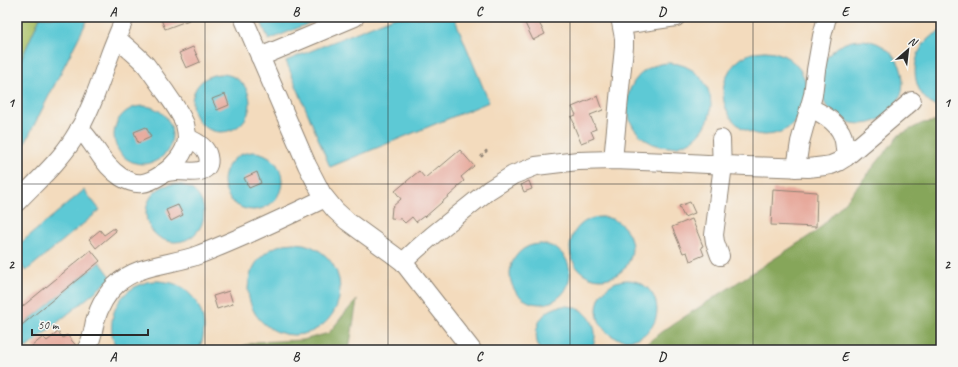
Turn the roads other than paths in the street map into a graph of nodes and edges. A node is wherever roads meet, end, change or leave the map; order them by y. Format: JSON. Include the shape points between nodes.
{"nodes":[{"id":1,"x":125,"y":17,"type":"edge"},
{"id":2,"x":243,"y":17,"type":"edge"},
{"id":3,"x":355,"y":17,"type":"edge"},
{"id":4,"x":676,"y":17,"type":"edge"},
{"id":5,"x":827,"y":17,"type":"edge"},
{"id":6,"x":621,"y":21,"type":"edge"},
{"id":7,"x":117,"y":38,"type":"junction"},
{"id":8,"x":260,"y":57,"type":"junction"},
{"id":9,"x":912,"y":101,"type":"dead end"},
{"id":10,"x":810,"y":108,"type":"junction"},
{"id":11,"x":79,"y":129,"type":"junction"},
{"id":12,"x":187,"y":138,"type":"junction"},
{"id":13,"x":722,"y":140,"type":"dead end"},
{"id":14,"x":846,"y":157,"type":"junction"},
{"id":15,"x":613,"y":160,"type":"junction"},
{"id":16,"x":722,"y":164,"type":"junction"},
{"id":17,"x":796,"y":168,"type":"junction"},
{"id":18,"x":163,"y":173,"type":"junction"},
{"id":19,"x":326,"y":198,"type":"junction"},
{"id":20,"x":17,"y":202,"type":"edge"},
{"id":21,"x":720,"y":256,"type":"dead end"},
{"id":22,"x":403,"y":262,"type":"junction"},
{"id":23,"x":86,"y":350,"type":"edge"},
{"id":24,"x":472,"y":350,"type":"edge"}],
"edges":[{"from":1,"to":7,"type":"lane"},
{"from":2,"to":8,"type":"lane"},
{"from":3,"to":8,"type":"lane"},
{"from":4,"to":6,"type":"lane"},
{"from":5,"to":10,"type":"lane"},
{"from":6,"to":15,"type":"lane","via":[[624,47]]},
{"from":7,"to":11,"type":"lane","via":[[92,104]]},
{"from":7,"to":12,"type":"lane","via":[[146,65],[163,89],[184,124]]},
{"from":8,"to":19,"type":"lane","via":[[307,165]]},
{"from":9,"to":14,"type":"lane"},
{"from":10,"to":14,"type":"lane","via":[[830,119],[839,129],[844,140]]},
{"from":10,"to":17,"type":"lane","via":[[800,142]]},
{"from":11,"to":18,"type":"lane","via":[[106,163],[123,178],[139,184],[153,180]]},
{"from":11,"to":20,"type":"lane","via":[[68,148]]},
{"from":12,"to":18,"type":"lane","via":[[179,158]]},
{"from":12,"to":18,"type":"lane","via":[[205,150],[209,161],[206,168],[197,172]]},
{"from":13,"to":16,"type":"lane"},
{"from":14,"to":17,"type":"lane","via":[[825,166]]},
{"from":15,"to":16,"type":"lane"},
{"from":15,"to":22,"type":"lane","via":[[578,160],[536,166],[513,175],[478,198]]},
{"from":16,"to":17,"type":"lane"},
{"from":16,"to":21,"type":"lane","via":[[714,235]]},
{"from":19,"to":22,"type":"lane","via":[[347,220]]},
{"from":19,"to":23,"type":"lane","via":[[211,250],[184,260],[144,269],[123,279],[102,303]]},
{"from":22,"to":24,"type":"lane"}]}
